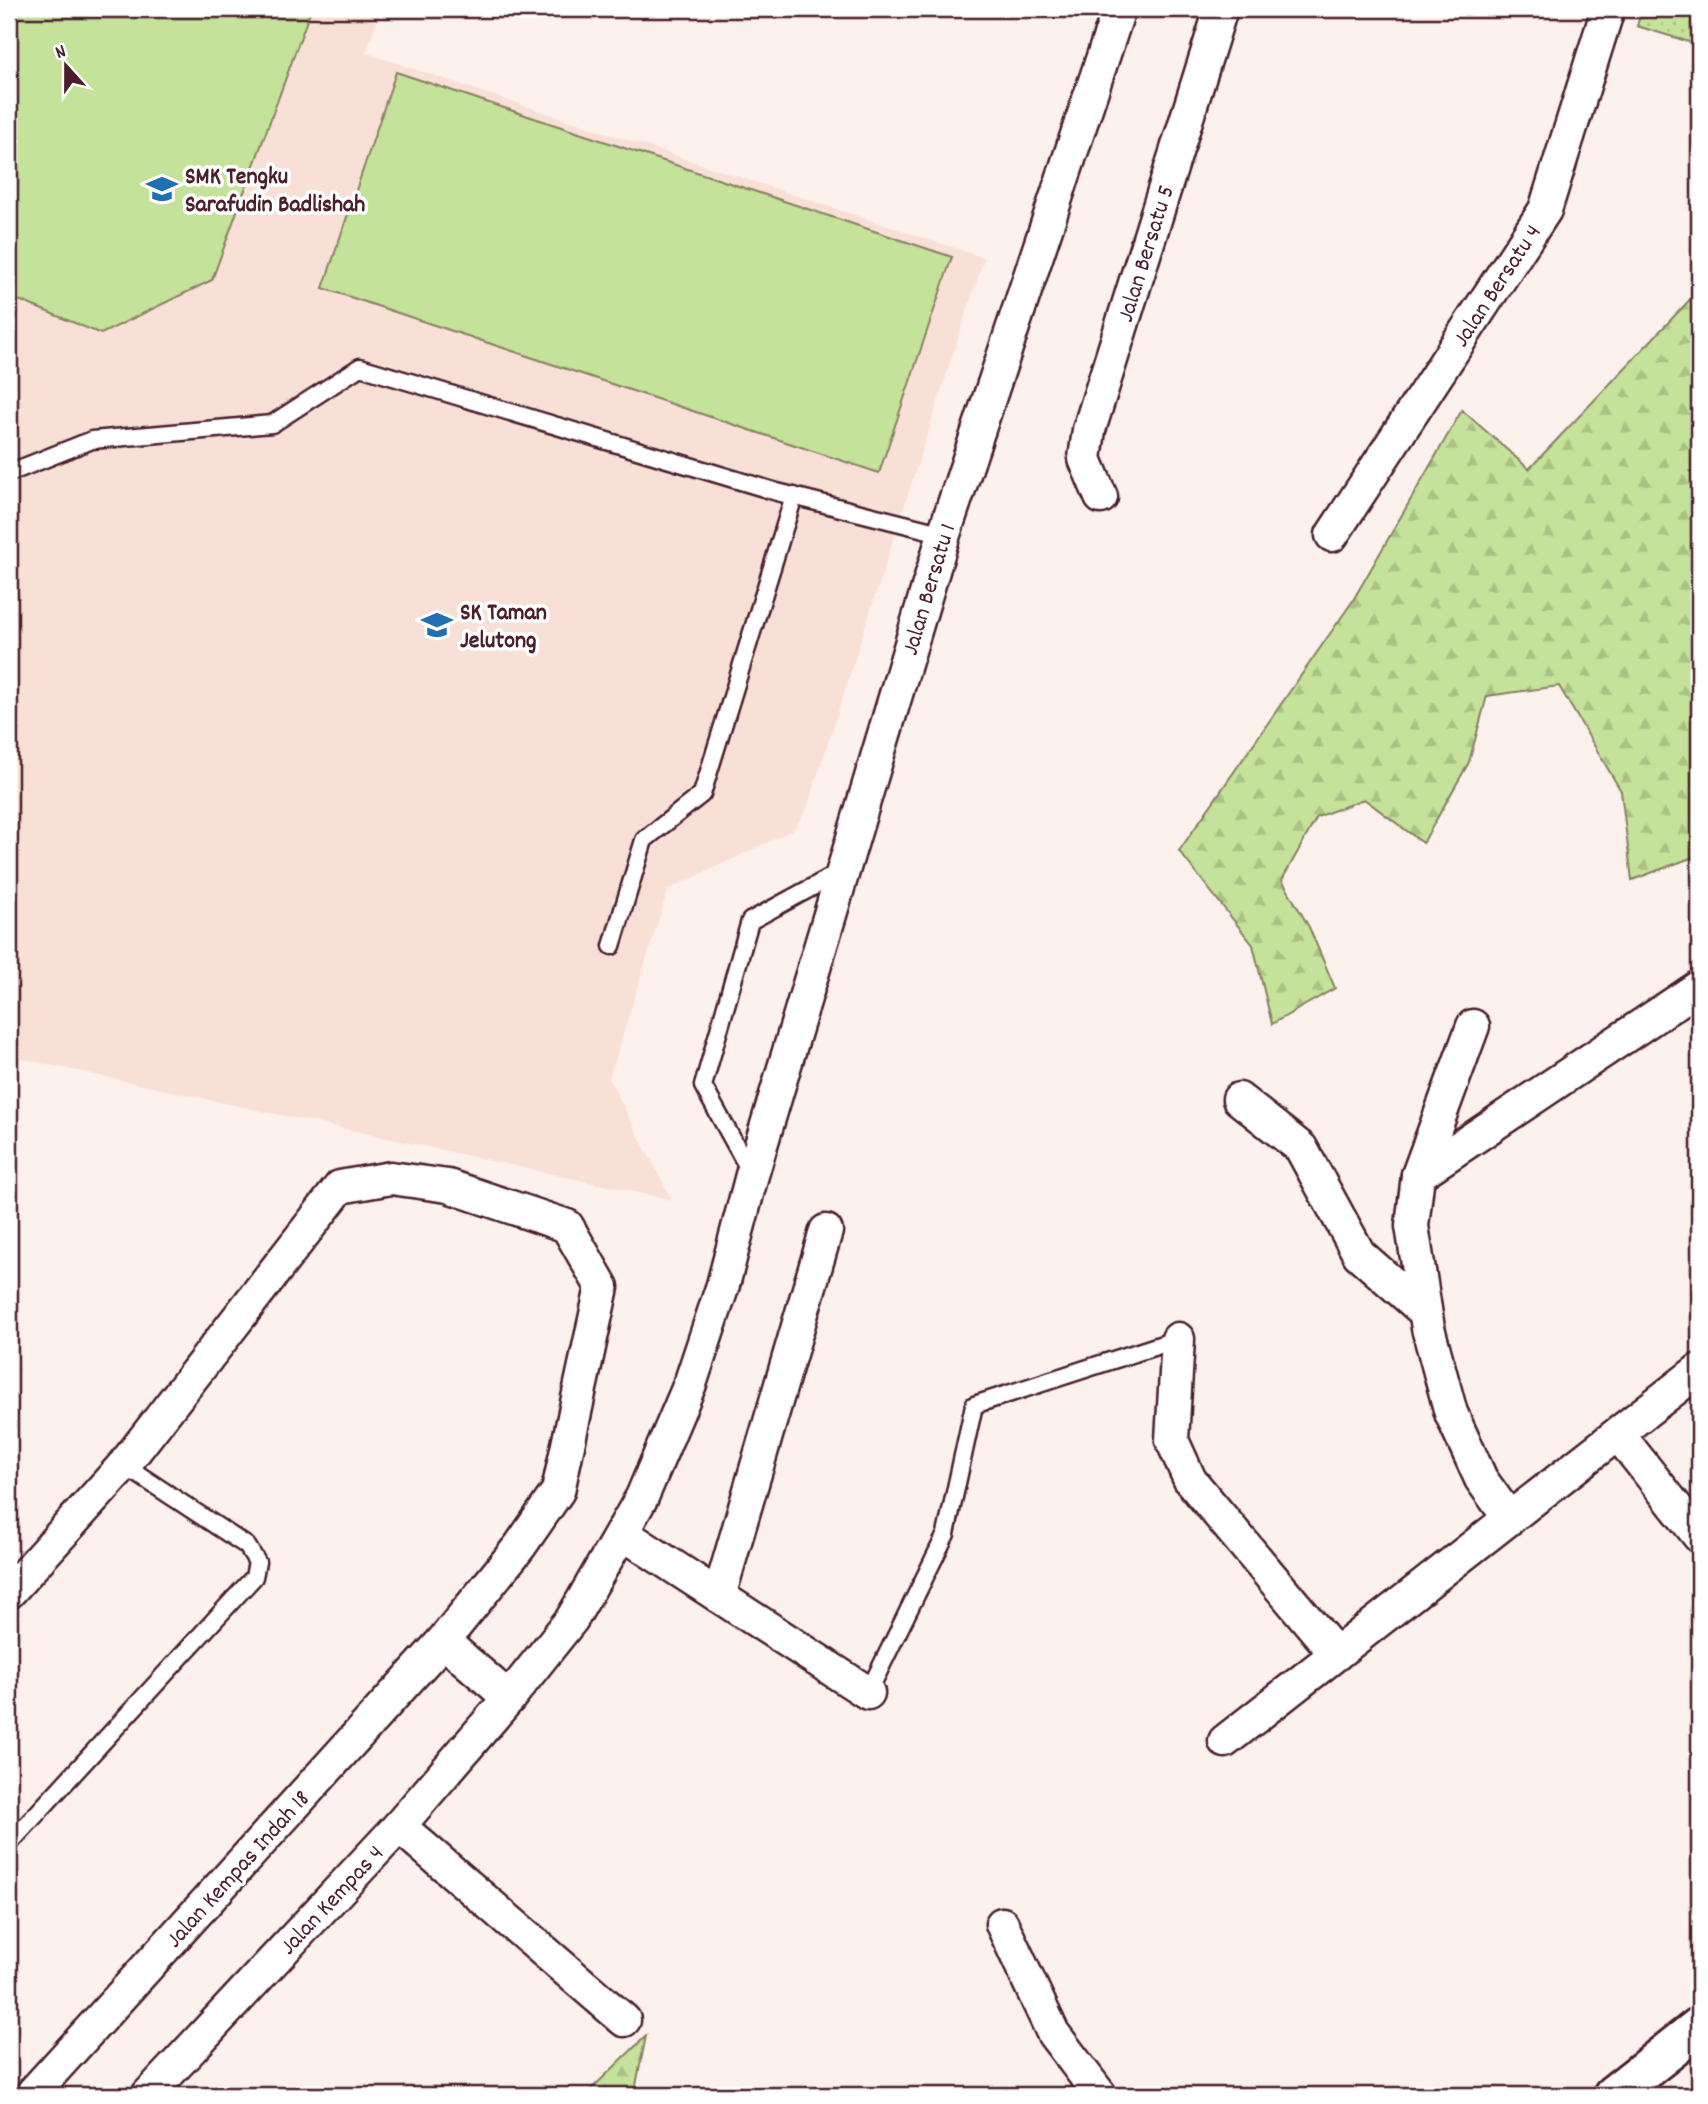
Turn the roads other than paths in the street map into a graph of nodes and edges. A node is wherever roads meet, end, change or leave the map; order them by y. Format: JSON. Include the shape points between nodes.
{"nodes":[{"id":1,"x":1119,"y":9,"type":"edge"},
{"id":2,"x":1221,"y":9,"type":"edge"},
{"id":3,"x":1608,"y":9,"type":"edge"},
{"id":4,"x":9,"y":473,"type":"edge"},
{"id":5,"x":794,"y":496,"type":"junction"},
{"id":6,"x":1101,"y":496,"type":"dead end"},
{"id":7,"x":944,"y":534,"type":"junction"},
{"id":8,"x":1332,"y":535,"type":"dead end"},
{"id":9,"x":844,"y":870,"type":"junction"},
{"id":10,"x":612,"y":946,"type":"dead end"},
{"id":11,"x":1699,"y":987,"type":"edge"},
{"id":12,"x":1473,"y":1026,"type":"dead end"},
{"id":13,"x":1239,"y":1099,"type":"dead end"},
{"id":14,"x":752,"y":1175,"type":"junction"},
{"id":15,"x":1418,"y":1175,"type":"junction"},
{"id":16,"x":826,"y":1231,"type":"dead end"},
{"id":17,"x":1425,"y":1312,"type":"junction"},
{"id":18,"x":1178,"y":1339,"type":"joint"},
{"id":19,"x":1699,"y":1370,"type":"edge"},
{"id":20,"x":1618,"y":1434,"type":"junction"},
{"id":21,"x":124,"y":1465,"type":"junction"},
{"id":22,"x":1509,"y":1518,"type":"junction"},
{"id":23,"x":622,"y":1533,"type":"junction"},
{"id":24,"x":1699,"y":1536,"type":"edge"},
{"id":25,"x":9,"y":1592,"type":"edge"},
{"id":26,"x":719,"y":1596,"type":"junction"},
{"id":27,"x":443,"y":1641,"type":"junction"},
{"id":28,"x":1336,"y":1654,"type":"junction"},
{"id":29,"x":868,"y":1693,"type":"joint"},
{"id":30,"x":509,"y":1698,"type":"junction"},
{"id":31,"x":1225,"y":1741,"type":"dead end"},
{"id":32,"x":398,"y":1826,"type":"junction"},
{"id":33,"x":9,"y":1844,"type":"edge"},
{"id":34,"x":1002,"y":1924,"type":"dead end"},
{"id":35,"x":624,"y":2020,"type":"dead end"},
{"id":36,"x":1697,"y":2034,"type":"edge"},
{"id":37,"x":31,"y":2095,"type":"edge"},
{"id":38,"x":148,"y":2095,"type":"edge"},
{"id":39,"x":1100,"y":2095,"type":"edge"},
{"id":40,"x":1613,"y":2095,"type":"edge"}],
"edges":[{"from":1,"to":7,"type":"street","name":"Jalan Bersatu 1"},
{"from":2,"to":6,"type":"street","name":"Jalan Bersatu 5","via":[[1089,430],[1085,459]]},
{"from":3,"to":8,"type":"street","name":"Jalan Bersatu 4","via":[[1545,210]]},
{"from":4,"to":5,"type":"lane","via":[[92,440],[272,424],[360,367]]},
{"from":5,"to":7,"type":"lane"},
{"from":5,"to":10,"type":"lane","via":[[702,794],[644,840]]},
{"from":7,"to":9,"type":"street","name":"Jalan Bersatu 1"},
{"from":9,"to":14,"type":"street","name":"Jalan Bersatu 1"},
{"from":9,"to":14,"type":"lane","via":[[750,921],[704,1086]]},
{"from":11,"to":15,"type":"street"},
{"from":12,"to":15,"type":"street"},
{"from":13,"to":17,"type":"street","via":[[1301,1147],[1359,1254]]},
{"from":14,"to":23,"type":"street","name":"Jalan Bersatu 1","via":[[690,1384]]},
{"from":15,"to":17,"type":"street","via":[[1412,1226]]},
{"from":16,"to":26,"type":"street"},
{"from":17,"to":22,"type":"street","via":[[1451,1413],[1481,1479]]},
{"from":18,"to":28,"type":"street","via":[[1172,1440],[1190,1480]]},
{"from":18,"to":29,"type":"lane","via":[[974,1405],[946,1534]]},
{"from":19,"to":20,"type":"street"},
{"from":20,"to":22,"type":"street"},
{"from":20,"to":24,"type":"street"},
{"from":21,"to":25,"type":"street","name":"Jalan Kempas Indah 18"},
{"from":21,"to":27,"type":"street","name":"Jalan Kempas Indah 18","via":[[340,1187],[391,1178],[448,1186],[567,1226],[602,1287],[558,1491]]},
{"from":21,"to":33,"type":"lane","via":[[247,1546],[257,1562],[254,1577]]},
{"from":22,"to":28,"type":"street"},
{"from":23,"to":26,"type":"street"},
{"from":23,"to":30,"type":"street","name":"Jalan Kempas 4","via":[[572,1619]]},
{"from":26,"to":29,"type":"street"},
{"from":27,"to":30,"type":"street"},
{"from":27,"to":37,"type":"street","name":"Jalan Kempas Indah 18"},
{"from":28,"to":31,"type":"street"},
{"from":30,"to":32,"type":"street","name":"Jalan Kempas 4"},
{"from":32,"to":35,"type":"street"},
{"from":32,"to":38,"type":"street","name":"Jalan Kempas 4"},
{"from":34,"to":39,"type":"street","via":[[1053,2033]]},
{"from":36,"to":40,"type":"main road"}]}
